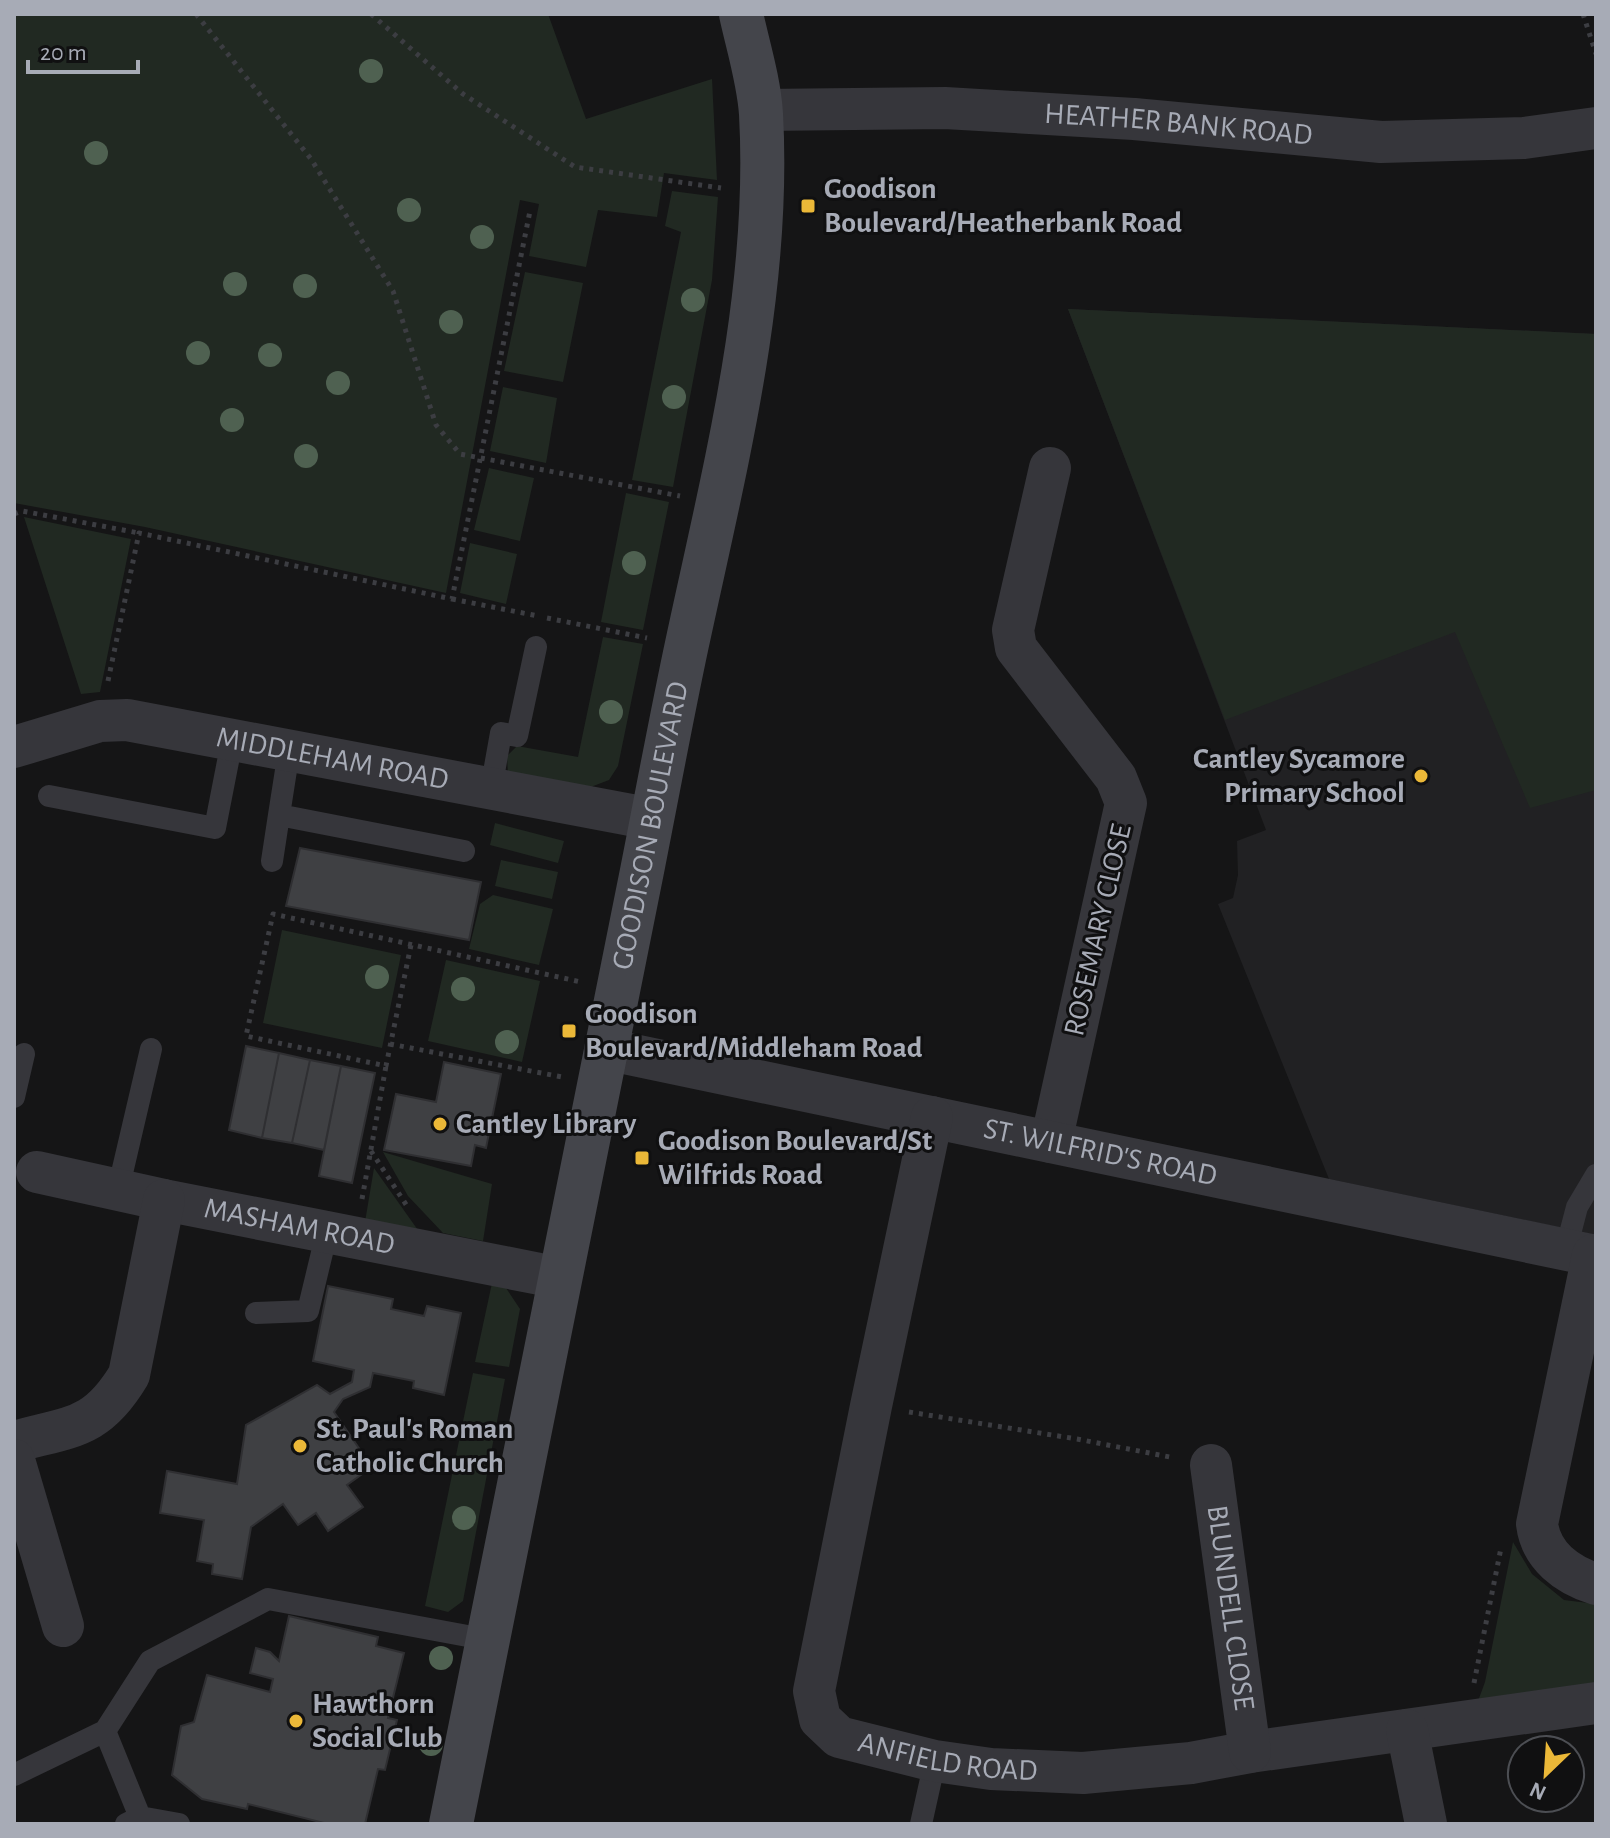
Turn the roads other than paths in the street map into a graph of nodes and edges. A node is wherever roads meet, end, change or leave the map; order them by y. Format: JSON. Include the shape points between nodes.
{"nodes":[{"id":1,"x":741,"y":14,"type":"edge"},
{"id":2,"x":761,"y":110,"type":"junction"},
{"id":3,"x":1596,"y":128,"type":"edge"},
{"id":4,"x":1050,"y":468,"type":"dead end"},
{"id":5,"x":536,"y":647,"type":"dead end"},
{"id":6,"x":232,"y":741,"type":"junction"},
{"id":7,"x":14,"y":747,"type":"edge"},
{"id":8,"x":289,"y":751,"type":"junction"},
{"id":9,"x":491,"y":789,"type":"junction"},
{"id":10,"x":49,"y":796,"type":"dead end"},
{"id":11,"x":279,"y":815,"type":"junction"},
{"id":12,"x":652,"y":819,"type":"junction"},
{"id":13,"x":464,"y":851,"type":"dead end"},
{"id":14,"x":272,"y":861,"type":"dead end"},
{"id":15,"x":151,"y":1049,"type":"dead end"},
{"id":16,"x":24,"y":1054,"type":"dead end"},
{"id":17,"x":602,"y":1066,"type":"junction"},
{"id":18,"x":14,"y":1097,"type":"edge"},
{"id":19,"x":932,"y":1117,"type":"junction"},
{"id":20,"x":1051,"y":1142,"type":"junction"},
{"id":21,"x":26,"y":1170,"type":"edge"},
{"id":22,"x":1596,"y":1175,"type":"edge"},
{"id":23,"x":118,"y":1190,"type":"junction"},
{"id":24,"x":164,"y":1200,"type":"junction"},
{"id":25,"x":341,"y":1234,"type":"junction"},
{"id":26,"x":1585,"y":1253,"type":"edge"},
{"id":27,"x":560,"y":1278,"type":"junction"},
{"id":28,"x":256,"y":1313,"type":"dead end"},
{"id":29,"x":14,"y":1442,"type":"edge"},
{"id":30,"x":14,"y":1460,"type":"edge"},
{"id":31,"x":1211,"y":1465,"type":"road end"},
{"id":32,"x":1596,"y":1584,"type":"edge"},
{"id":33,"x":63,"y":1626,"type":"dead end"},
{"id":34,"x":489,"y":1640,"type":"junction"},
{"id":35,"x":1596,"y":1703,"type":"edge"},
{"id":36,"x":1407,"y":1730,"type":"junction"},
{"id":37,"x":105,"y":1731,"type":"junction"},
{"id":38,"x":1250,"y":1752,"type":"junction"},
{"id":39,"x":935,"y":1761,"type":"junction"},
{"id":40,"x":14,"y":1775,"type":"edge"},
{"id":41,"x":133,"y":1820,"type":"edge"},
{"id":42,"x":179,"y":1824,"type":"edge"},
{"id":43,"x":451,"y":1824,"type":"edge"},
{"id":44,"x":921,"y":1824,"type":"edge"},
{"id":45,"x":1426,"y":1824,"type":"edge"}],
"edges":[{"from":1,"to":2,"type":"street","name":"GOODISON BOULEVARD"},
{"from":2,"to":3,"type":"street","name":"HEATHER BANK ROAD","via":[[945,108],[1381,142],[1524,138]]},
{"from":2,"to":12,"type":"street","name":"GOODISON BOULEVARD","via":[[761,194],[749,331],[719,503]]},
{"from":4,"to":20,"type":"street","name":"ROSEMARY CLOSE","via":[[1013,630],[1016,648],[1116,778],[1126,803]]},
{"from":5,"to":9,"type":"lane","via":[[517,736],[501,733]]},
{"from":6,"to":7,"type":"street","name":"MIDDLEHAM ROAD","via":[[127,720],[100,721]]},
{"from":6,"to":8,"type":"street","name":"MIDDLEHAM ROAD"},
{"from":6,"to":10,"type":"lane","via":[[215,828]]},
{"from":8,"to":9,"type":"street","name":"MIDDLEHAM ROAD"},
{"from":8,"to":11,"type":"lane"},
{"from":9,"to":12,"type":"street","name":"MIDDLEHAM ROAD"},
{"from":11,"to":13,"type":"lane"},
{"from":11,"to":14,"type":"lane"},
{"from":12,"to":17,"type":"street","name":"GOODISON BOULEVARD"},
{"from":15,"to":23,"type":"lane"},
{"from":16,"to":18,"type":"lane"},
{"from":17,"to":19,"type":"street","name":"ST. WILFRID'S ROAD"},
{"from":17,"to":27,"type":"street","name":"GOODISON BOULEVARD"},
{"from":19,"to":20,"type":"street","name":"ST. WILFRID'S ROAD"},
{"from":19,"to":39,"type":"street","name":"ANFIELD ROAD","via":[[814,1691],[820,1719],[839,1737]]},
{"from":20,"to":26,"type":"street","name":"ST. WILFRID'S ROAD"},
{"from":21,"to":23,"type":"street","name":"MASHAM ROAD"},
{"from":22,"to":26,"type":"lane","via":[[1577,1207]]},
{"from":23,"to":24,"type":"street","name":"MASHAM ROAD"},
{"from":24,"to":25,"type":"street","name":"MASHAM ROAD"},
{"from":24,"to":29,"type":"street","via":[[129,1375],[114,1400],[81,1424]]},
{"from":25,"to":27,"type":"street","name":"MASHAM ROAD"},
{"from":25,"to":28,"type":"lane","via":[[308,1311]]},
{"from":26,"to":32,"type":"street","via":[[1537,1524],[1558,1566]]},
{"from":27,"to":34,"type":"street","name":"GOODISON BOULEVARD"},
{"from":30,"to":33,"type":"street"},
{"from":31,"to":38,"type":"street","name":"BLUNDELL CLOSE"},
{"from":34,"to":37,"type":"lane","via":[[268,1599],[150,1661]]},
{"from":34,"to":43,"type":"street","name":"GOODISON BOULEVARD"},
{"from":35,"to":36,"type":"street","name":"ANFIELD ROAD"},
{"from":36,"to":38,"type":"street","name":"ANFIELD ROAD"},
{"from":36,"to":45,"type":"street"},
{"from":37,"to":40,"type":"lane"},
{"from":37,"to":41,"type":"lane"},
{"from":38,"to":39,"type":"street","name":"ANFIELD ROAD","via":[[1083,1773]]},
{"from":39,"to":44,"type":"lane"},
{"from":41,"to":42,"type":"lane"}]}
